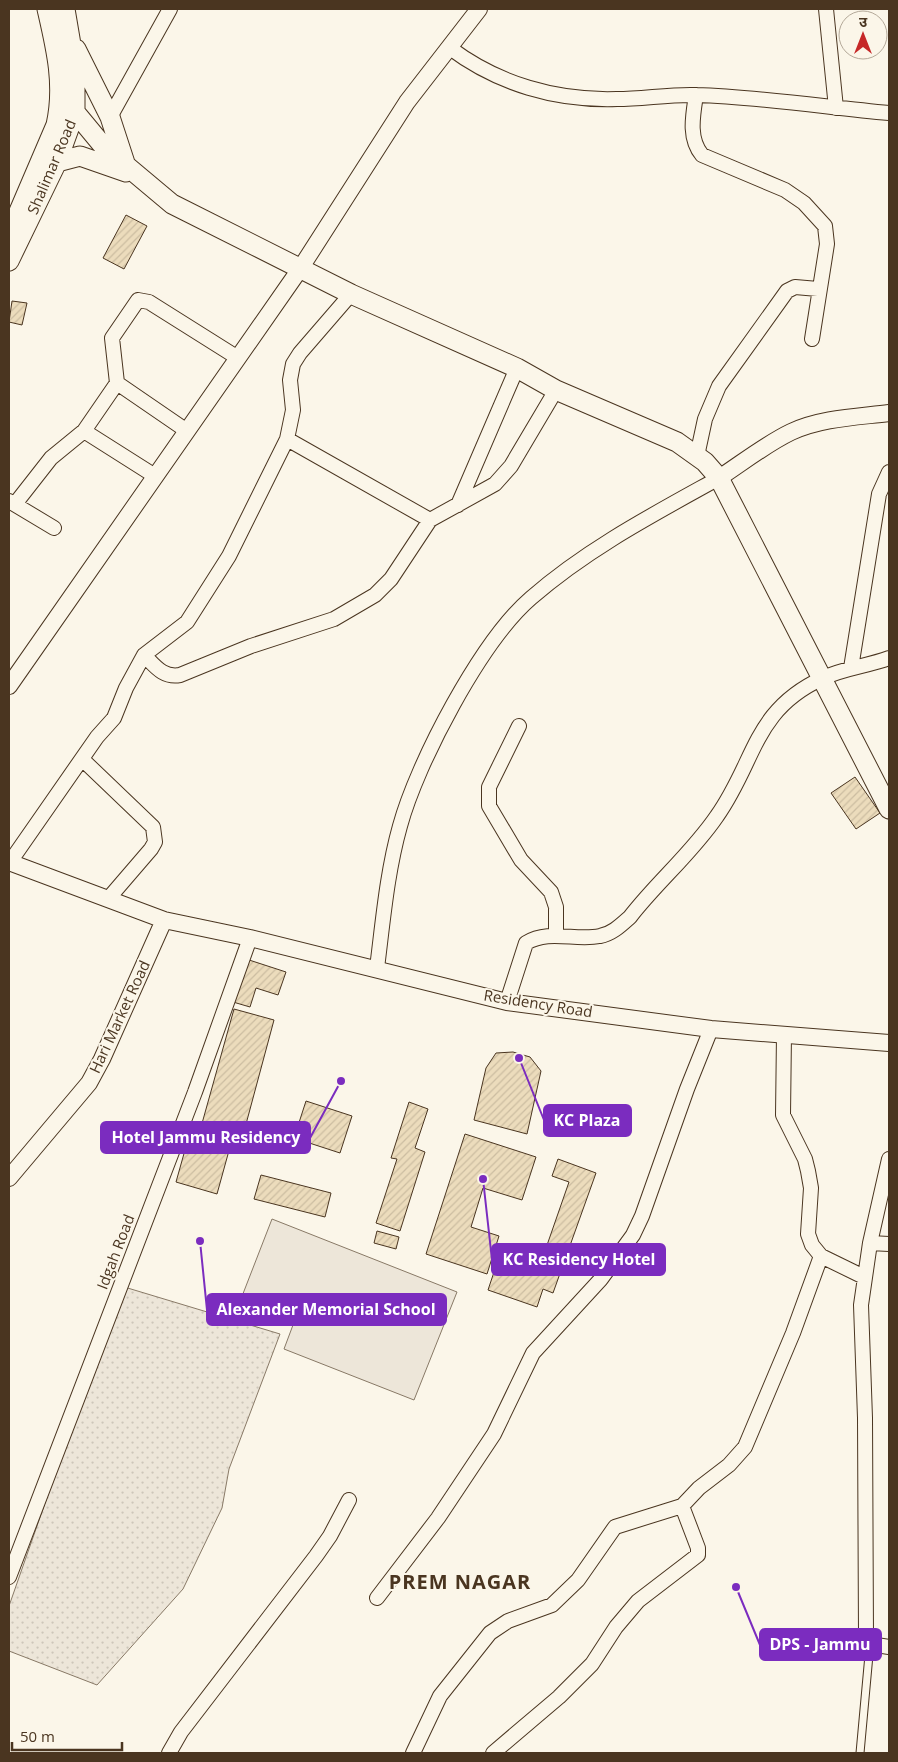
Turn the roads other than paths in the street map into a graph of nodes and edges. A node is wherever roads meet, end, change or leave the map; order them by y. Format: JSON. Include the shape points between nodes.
{"nodes":[{"id":1,"x":47,"y":9,"type":"edge"},
{"id":2,"x":65,"y":9,"type":"edge"},
{"id":3,"x":170,"y":9,"type":"edge"},
{"id":4,"x":479,"y":9,"type":"edge"},
{"id":5,"x":826,"y":9,"type":"edge"},
{"id":6,"x":72,"y":41,"type":"junction"},
{"id":7,"x":450,"y":48,"type":"junction"},
{"id":8,"x":696,"y":95,"type":"junction"},
{"id":9,"x":836,"y":108,"type":"junction"},
{"id":10,"x":75,"y":112,"type":"junction"},
{"id":11,"x":889,"y":113,"type":"edge"},
{"id":12,"x":110,"y":116,"type":"junction"},
{"id":13,"x":58,"y":162,"type":"junction"},
{"id":14,"x":126,"y":165,"type":"junction"},
{"id":15,"x":141,"y":178,"type":"junction"},
{"id":16,"x":9,"y":231,"type":"edge"},
{"id":17,"x":9,"y":263,"type":"edge"},
{"id":18,"x":300,"y":269,"type":"junction"},
{"id":19,"x":818,"y":289,"type":"junction"},
{"id":20,"x":351,"y":294,"type":"junction"},
{"id":21,"x":812,"y":339,"type":"dead end"},
{"id":22,"x":238,"y":358,"type":"junction"},
{"id":23,"x":518,"y":368,"type":"junction"},
{"id":24,"x":117,"y":383,"type":"junction"},
{"id":25,"x":556,"y":390,"type":"junction"},
{"id":26,"x":889,"y":414,"type":"edge"},
{"id":27,"x":84,"y":431,"type":"junction"},
{"id":28,"x":187,"y":432,"type":"junction"},
{"id":29,"x":287,"y":438,"type":"junction"},
{"id":30,"x":697,"y":456,"type":"junction"},
{"id":31,"x":889,"y":472,"type":"edge"},
{"id":32,"x":155,"y":476,"type":"junction"},
{"id":33,"x":718,"y":478,"type":"junction"},
{"id":34,"x":12,"y":502,"type":"edge"},
{"id":35,"x":458,"y":505,"type":"junction"},
{"id":36,"x":430,"y":520,"type":"junction"},
{"id":37,"x":54,"y":528,"type":"dead end"},
{"id":38,"x":144,"y":655,"type":"junction"},
{"id":39,"x":889,"y":658,"type":"edge"},
{"id":40,"x":851,"y":668,"type":"junction"},
{"id":41,"x":823,"y":678,"type":"junction"},
{"id":42,"x":9,"y":686,"type":"edge"},
{"id":43,"x":519,"y":726,"type":"dead end"},
{"id":44,"x":83,"y":760,"type":"junction"},
{"id":45,"x":889,"y":809,"type":"edge"},
{"id":46,"x":10,"y":862,"type":"edge"},
{"id":47,"x":108,"y":899,"type":"junction"},
{"id":48,"x":164,"y":920,"type":"junction"},
{"id":49,"x":556,"y":935,"type":"junction"},
{"id":50,"x":250,"y":938,"type":"junction"},
{"id":51,"x":377,"y":968,"type":"junction"},
{"id":52,"x":507,"y":1002,"type":"junction"},
{"id":53,"x":711,"y":1029,"type":"junction"},
{"id":54,"x":784,"y":1034,"type":"junction"},
{"id":55,"x":889,"y":1043,"type":"edge"},
{"id":56,"x":889,"y":1159,"type":"edge"},
{"id":57,"x":9,"y":1178,"type":"edge"},
{"id":58,"x":870,"y":1243,"type":"junction"},
{"id":59,"x":889,"y":1244,"type":"edge"},
{"id":60,"x":821,"y":1256,"type":"junction"},
{"id":61,"x":864,"y":1277,"type":"junction"},
{"id":62,"x":349,"y":1500,"type":"dead end"},
{"id":63,"x":682,"y":1506,"type":"junction"},
{"id":64,"x":9,"y":1577,"type":"edge"},
{"id":65,"x":377,"y":1598,"type":"dead end"},
{"id":66,"x":870,"y":1644,"type":"junction"},
{"id":67,"x":889,"y":1647,"type":"edge"},
{"id":68,"x":169,"y":1753,"type":"edge"},
{"id":69,"x":413,"y":1753,"type":"edge"},
{"id":70,"x":493,"y":1753,"type":"edge"},
{"id":71,"x":860,"y":1753,"type":"edge"}],
"edges":[{"from":1,"to":16,"type":"main road","via":[[60,67],[58,114]]},
{"from":2,"to":6,"type":"main road","name":"Shalimar Road"},
{"from":3,"to":12,"type":"street"},
{"from":4,"to":7,"type":"street"},
{"from":5,"to":9,"type":"street"},
{"from":6,"to":10,"type":"main road","name":"Shalimar Road"},
{"from":6,"to":12,"type":"main road"},
{"from":7,"to":8,"type":"street","via":[[472,65],[502,80],[565,96],[614,100]]},
{"from":7,"to":18,"type":"street","via":[[407,102]]},
{"from":8,"to":9,"type":"street"},
{"from":8,"to":19,"type":"street","via":[[692,129],[702,155],[785,190],[804,203],[825,226],[827,244]]},
{"from":9,"to":11,"type":"street"},
{"from":10,"to":13,"type":"main road","name":"Shalimar Road"},
{"from":10,"to":14,"type":"main road","via":[[104,146]]},
{"from":12,"to":14,"type":"main road"},
{"from":13,"to":15,"type":"main road","via":[[80,156]]},
{"from":13,"to":17,"type":"main road","name":"Shalimar Road"},
{"from":14,"to":15,"type":"main road"},
{"from":15,"to":18,"type":"main road","via":[[172,204]]},
{"from":18,"to":20,"type":"main road"},
{"from":18,"to":22,"type":"street"},
{"from":19,"to":21,"type":"street"},
{"from":19,"to":30,"type":"street","via":[[795,287],[787,291],[719,386],[705,419]]},
{"from":20,"to":23,"type":"main road"},
{"from":20,"to":29,"type":"street","via":[[293,364],[290,380],[293,410]]},
{"from":22,"to":24,"type":"street","via":[[149,302],[138,300],[112,338]]},
{"from":22,"to":28,"type":"street"},
{"from":23,"to":25,"type":"main road"},
{"from":23,"to":35,"type":"street"},
{"from":24,"to":27,"type":"street"},
{"from":24,"to":28,"type":"street"},
{"from":25,"to":30,"type":"main road","via":[[677,442]]},
{"from":25,"to":35,"type":"street","via":[[511,466],[495,484]]},
{"from":26,"to":33,"type":"street","via":[[822,422],[797,430]]},
{"from":27,"to":32,"type":"street"},
{"from":27,"to":34,"type":"street","via":[[51,458]]},
{"from":28,"to":32,"type":"street"},
{"from":29,"to":36,"type":"street"},
{"from":29,"to":38,"type":"street","via":[[229,556],[188,622]]},
{"from":30,"to":33,"type":"main road"},
{"from":31,"to":40,"type":"street","via":[[879,494]]},
{"from":32,"to":42,"type":"street"},
{"from":33,"to":41,"type":"main road"},
{"from":33,"to":51,"type":"street","via":[[611,540],[551,582],[512,617],[491,644],[443,723],[407,803],[393,854]]},
{"from":34,"to":37,"type":"street"},
{"from":35,"to":36,"type":"street"},
{"from":36,"to":38,"type":"street","via":[[391,579],[375,595],[334,619],[251,646],[180,675],[163,673]]},
{"from":38,"to":44,"type":"street","via":[[114,718]]},
{"from":39,"to":40,"type":"street"},
{"from":40,"to":41,"type":"street"},
{"from":41,"to":45,"type":"main road"},
{"from":41,"to":49,"type":"street","via":[[786,700],[770,717],[717,817],[630,918],[600,936]]},
{"from":43,"to":49,"type":"street","via":[[489,787],[489,806],[514,851],[551,892],[556,907]]},
{"from":44,"to":46,"type":"street"},
{"from":44,"to":47,"type":"street","via":[[146,820],[155,834],[151,849]]},
{"from":46,"to":47,"type":"street","name":"Residency Road"},
{"from":47,"to":48,"type":"street","name":"Residency Road"},
{"from":48,"to":50,"type":"street","name":"Residency Road"},
{"from":48,"to":57,"type":"street","name":"Hari Market Road","via":[[89,1083]]},
{"from":49,"to":52,"type":"street","via":[[526,943]]},
{"from":50,"to":51,"type":"street","name":"Residency Road"},
{"from":50,"to":64,"type":"street","name":"Idgah Road","via":[[195,1092]]},
{"from":51,"to":52,"type":"street","name":"Residency Road"},
{"from":52,"to":53,"type":"street","name":"Residency Road"},
{"from":53,"to":54,"type":"street","name":"Residency Road"},
{"from":53,"to":65,"type":"street","via":[[633,1235],[601,1279],[533,1353],[494,1434],[438,1518]]},
{"from":54,"to":55,"type":"street","name":"Residency Road"},
{"from":54,"to":60,"type":"street","via":[[783,1115],[805,1159],[811,1188],[808,1234]]},
{"from":56,"to":58,"type":"street"},
{"from":58,"to":59,"type":"street"},
{"from":58,"to":61,"type":"street"},
{"from":60,"to":61,"type":"street"},
{"from":60,"to":63,"type":"street","via":[[745,1447],[730,1465],[699,1488]]},
{"from":61,"to":66,"type":"street","via":[[861,1305],[866,1635]]},
{"from":62,"to":68,"type":"street","via":[[316,1556],[181,1732]]},
{"from":63,"to":69,"type":"street","via":[[615,1527],[566,1593],[552,1605],[508,1621],[490,1633],[440,1696]]},
{"from":63,"to":70,"type":"street","via":[[698,1554],[638,1601],[592,1664]]},
{"from":66,"to":67,"type":"street"},
{"from":66,"to":71,"type":"lane"}]}
